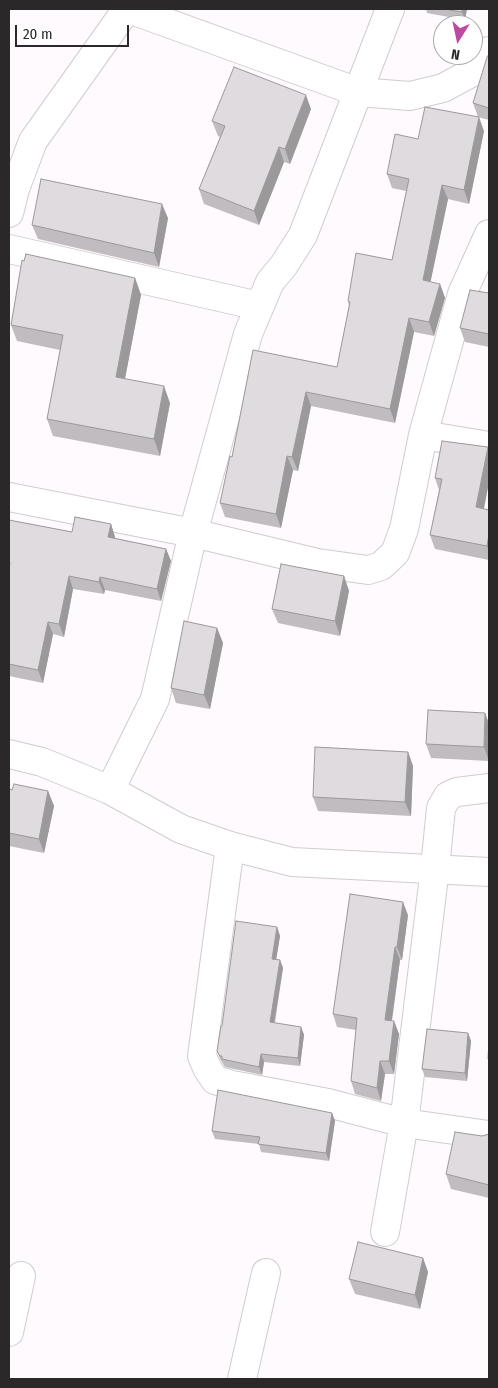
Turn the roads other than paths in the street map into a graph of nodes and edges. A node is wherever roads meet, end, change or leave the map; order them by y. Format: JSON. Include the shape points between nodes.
{"nodes":[{"id":1,"x":128,"y":9,"type":"edge"},
{"id":2,"x":390,"y":9,"type":"edge"},
{"id":3,"x":489,"y":50,"type":"edge"},
{"id":4,"x":358,"y":92,"type":"junction"},
{"id":5,"x":9,"y":213,"type":"edge"},
{"id":6,"x":489,"y":234,"type":"edge"},
{"id":7,"x":9,"y":248,"type":"edge"},
{"id":8,"x":259,"y":306,"type":"junction"},
{"id":9,"x":424,"y":435,"type":"junction"},
{"id":10,"x":489,"y":446,"type":"edge"},
{"id":11,"x":9,"y":497,"type":"edge"},
{"id":12,"x":193,"y":533,"type":"junction"},
{"id":13,"x":9,"y":754,"type":"edge"},
{"id":14,"x":489,"y":788,"type":"edge"},
{"id":15,"x":113,"y":792,"type":"junction"},
{"id":16,"x":230,"y":846,"type":"junction"},
{"id":17,"x":435,"y":868,"type":"junction"},
{"id":18,"x":489,"y":872,"type":"edge"},
{"id":19,"x":404,"y":1123,"type":"junction"},
{"id":20,"x":489,"y":1135,"type":"edge"},
{"id":21,"x":385,"y":1232,"type":"dead end"},
{"id":22,"x":266,"y":1273,"type":"dead end"},
{"id":23,"x":21,"y":1276,"type":"dead end"},
{"id":24,"x":9,"y":1332,"type":"edge"},
{"id":25,"x":242,"y":1379,"type":"edge"}],
"edges":[{"from":1,"to":4,"type":"street"},
{"from":1,"to":5,"type":"street","via":[[33,141]]},
{"from":2,"to":4,"type":"street"},
{"from":3,"to":4,"type":"street","via":[[469,74],[443,88],[410,96]]},
{"from":4,"to":8,"type":"street","via":[[303,235],[270,282]]},
{"from":6,"to":9,"type":"street","via":[[462,294]]},
{"from":7,"to":8,"type":"street"},
{"from":8,"to":12,"type":"street","via":[[248,334]]},
{"from":9,"to":10,"type":"street"},
{"from":9,"to":12,"type":"street","via":[[404,529],[395,553],[381,566],[368,570],[318,563]]},
{"from":11,"to":12,"type":"street"},
{"from":12,"to":15,"type":"street","via":[[155,699]]},
{"from":13,"to":15,"type":"street","via":[[42,762]]},
{"from":14,"to":17,"type":"street","via":[[448,796],[441,808]]},
{"from":15,"to":16,"type":"street","via":[[181,829]]},
{"from":16,"to":17,"type":"street","via":[[292,862]]},
{"from":16,"to":19,"type":"street","via":[[202,1056],[207,1068],[215,1080],[232,1085],[328,1103]]},
{"from":17,"to":18,"type":"street"},
{"from":17,"to":19,"type":"street"},
{"from":19,"to":20,"type":"street"},
{"from":19,"to":21,"type":"street"},
{"from":22,"to":25,"type":"street"},
{"from":23,"to":24,"type":"street"}]}
